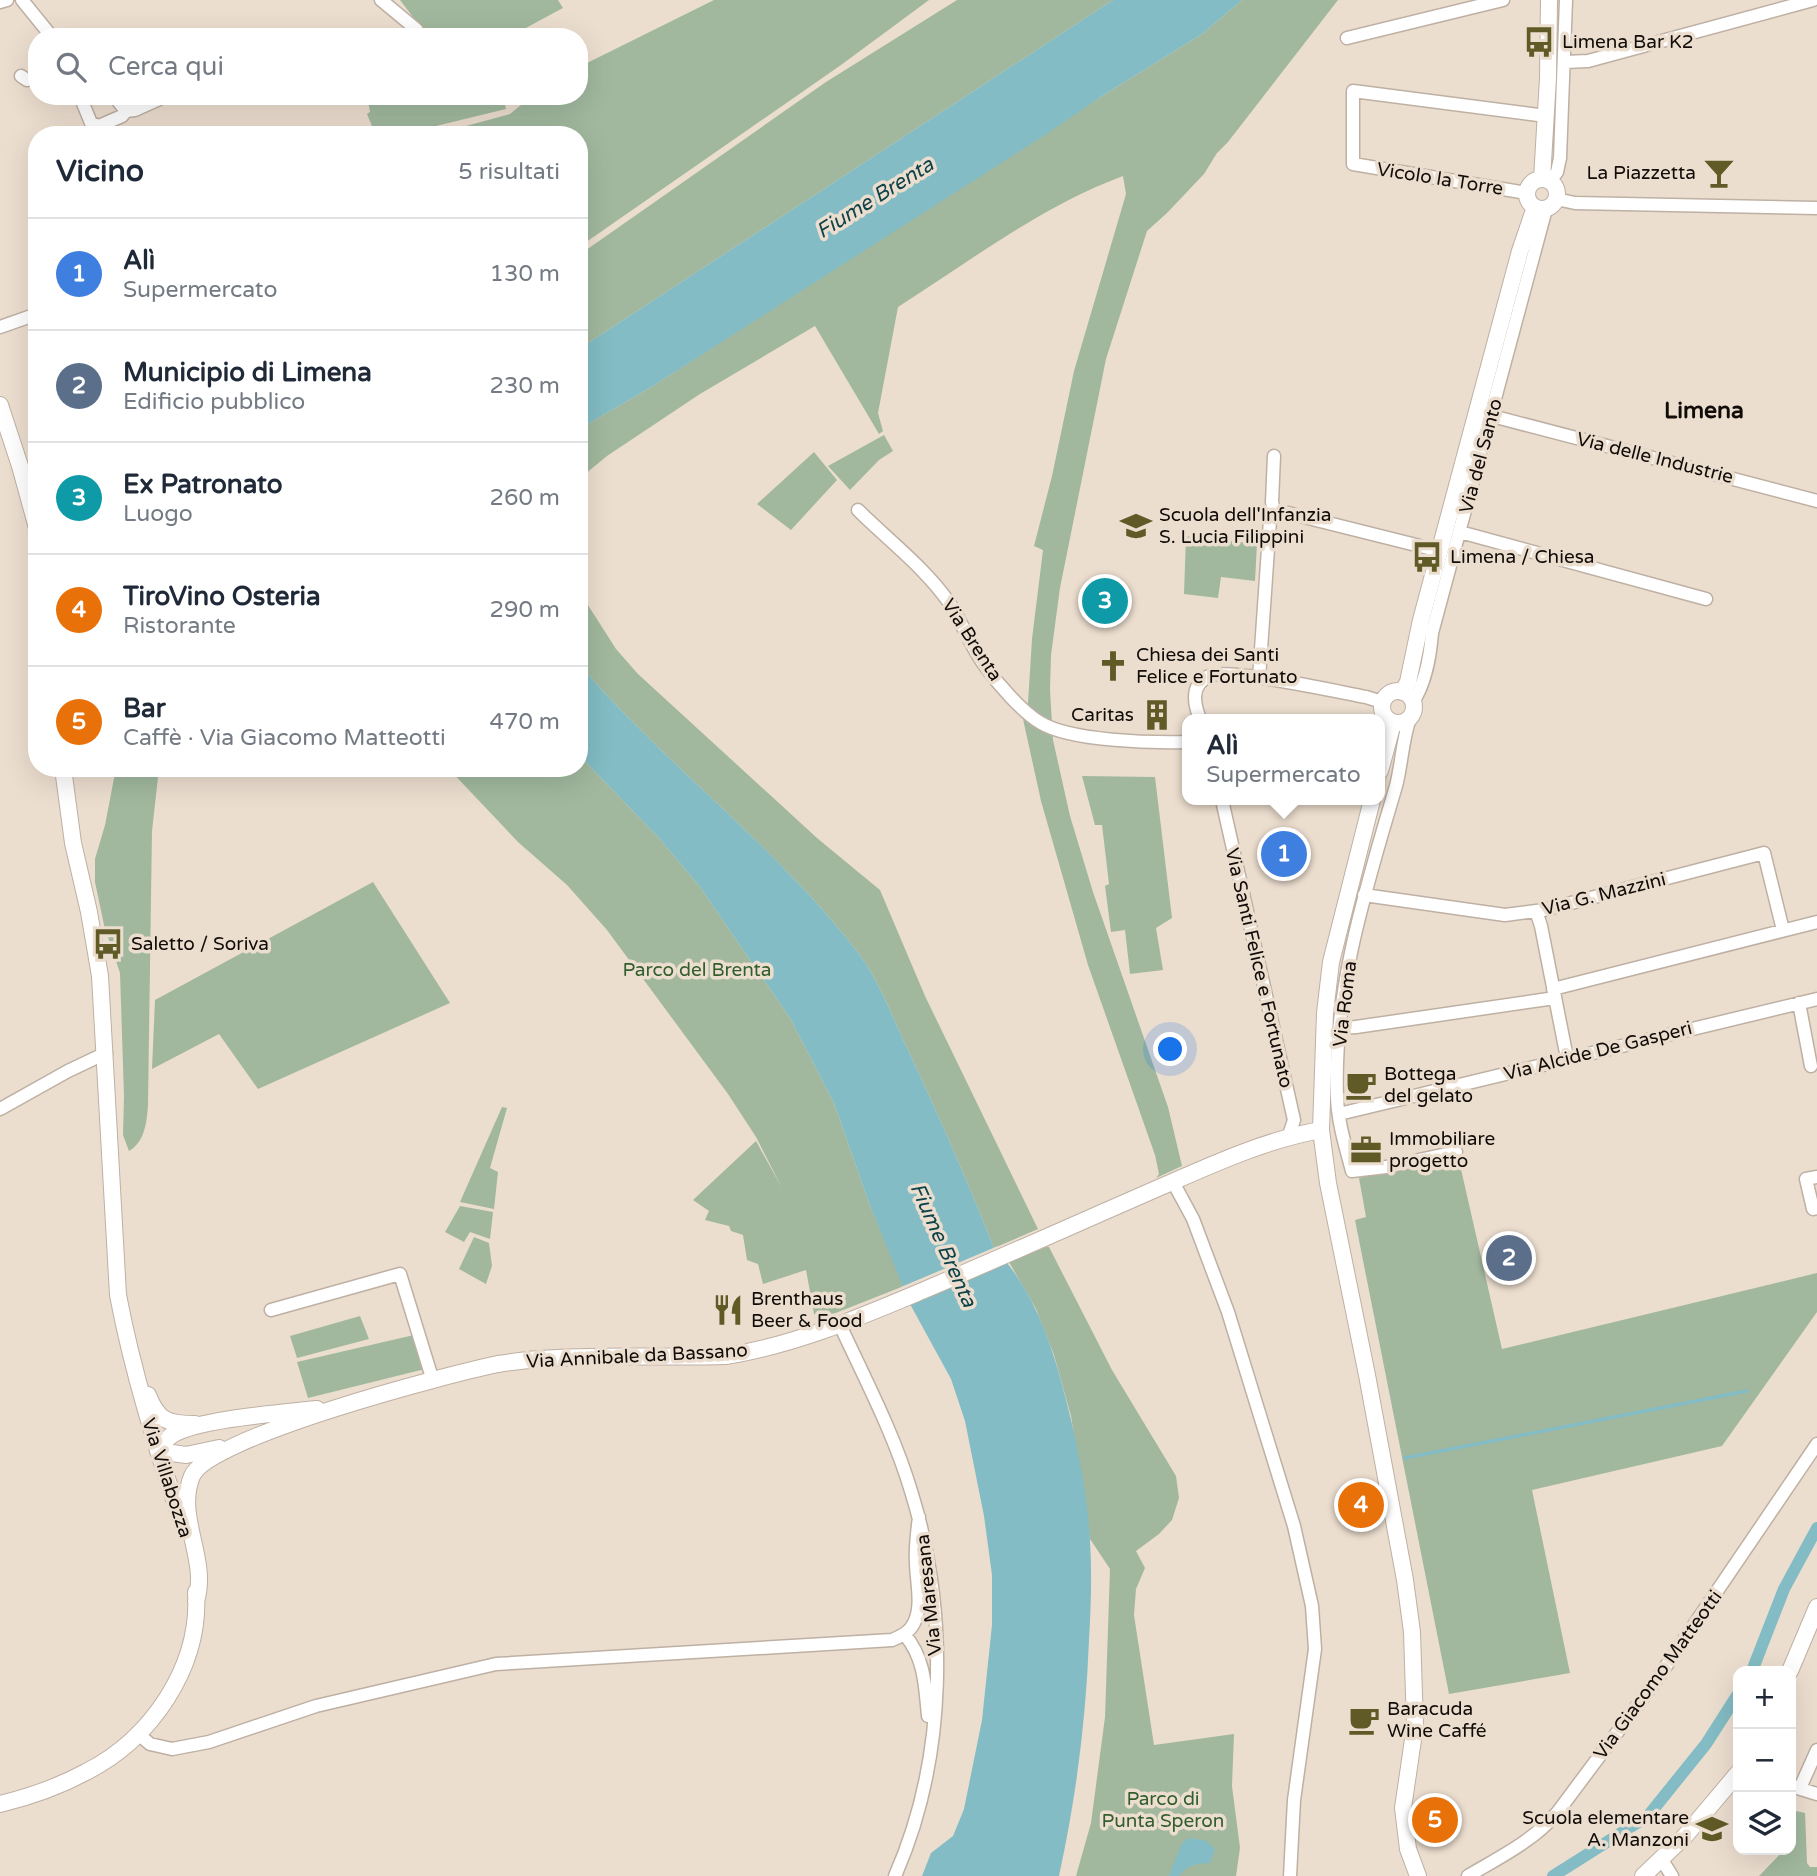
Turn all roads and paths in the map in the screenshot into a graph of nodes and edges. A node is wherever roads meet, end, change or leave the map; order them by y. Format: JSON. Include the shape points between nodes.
{"nodes":[{"id":1,"x":7,"y":0,"type":"edge"},
{"id":2,"x":22,"y":0,"type":"edge"},
{"id":3,"x":381,"y":0,"type":"edge"},
{"id":4,"x":1503,"y":0,"type":"edge"},
{"id":5,"x":1549,"y":0,"type":"edge"},
{"id":6,"x":1566,"y":0,"type":"edge"},
{"id":7,"x":1812,"y":0,"type":"edge"},
{"id":8,"x":0,"y":2,"type":"edge"},
{"id":9,"x":1455,"y":6,"type":"edge"},
{"id":10,"x":45,"y":28,"type":"edge"},
{"id":11,"x":415,"y":28,"type":"edge"},
{"id":12,"x":1347,"y":38,"type":"dead end"},
{"id":13,"x":1564,"y":62,"type":"junction"},
{"id":14,"x":21,"y":76,"type":"dead end"},
{"id":15,"x":28,"y":80,"type":"edge"},
{"id":16,"x":83,"y":105,"type":"edge"},
{"id":17,"x":121,"y":105,"type":"edge"},
{"id":18,"x":146,"y":105,"type":"edge"},
{"id":19,"x":126,"y":111,"type":"junction"},
{"id":20,"x":1546,"y":118,"type":"junction"},
{"id":21,"x":99,"y":126,"type":"edge"},
{"id":22,"x":99,"y":126,"type":"edge"},
{"id":23,"x":1546,"y":180,"type":"junction"},
{"id":24,"x":1541,"y":202,"type":"junction"},
{"id":25,"x":1817,"y":208,"type":"edge"},
{"id":26,"x":28,"y":317,"type":"edge"},
{"id":27,"x":0,"y":327,"type":"edge"},
{"id":28,"x":0,"y":405,"type":"edge"},
{"id":29,"x":1492,"y":416,"type":"junction"},
{"id":30,"x":1274,"y":456,"type":"dead end"},
{"id":31,"x":28,"y":495,"type":"edge"},
{"id":32,"x":1817,"y":501,"type":"edge"},
{"id":33,"x":858,"y":509,"type":"dead end"},
{"id":34,"x":1275,"y":514,"type":"junction"},
{"id":35,"x":1460,"y":532,"type":"junction"},
{"id":36,"x":1440,"y":551,"type":"junction"},
{"id":37,"x":1706,"y":599,"type":"dead end"},
{"id":38,"x":1259,"y":678,"type":"junction"},
{"id":39,"x":1382,"y":702,"type":"junction"},
{"id":40,"x":1408,"y":704,"type":"junction"},
{"id":41,"x":1198,"y":714,"type":"edge"},
{"id":42,"x":1384,"y":714,"type":"edge"},
{"id":43,"x":1385,"y":716,"type":"edge"},
{"id":44,"x":1393,"y":723,"type":"junction"},
{"id":45,"x":1182,"y":742,"type":"edge"},
{"id":46,"x":1385,"y":753,"type":"edge"},
{"id":47,"x":65,"y":777,"type":"edge"},
{"id":48,"x":1223,"y":805,"type":"edge"},
{"id":49,"x":1371,"y":805,"type":"edge"},
{"id":50,"x":1375,"y":805,"type":"edge"},
{"id":51,"x":1385,"y":817,"type":"junction"},
{"id":52,"x":1364,"y":895,"type":"junction"},
{"id":53,"x":1536,"y":911,"type":"junction"},
{"id":54,"x":1817,"y":922,"type":"edge"},
{"id":55,"x":1783,"y":930,"type":"junction"},
{"id":56,"x":1554,"y":994,"type":"junction"},
{"id":57,"x":1817,"y":999,"type":"edge"},
{"id":58,"x":1799,"y":1003,"type":"junction"},
{"id":59,"x":1340,"y":1028,"type":"junction"},
{"id":60,"x":106,"y":1053,"type":"junction"},
{"id":61,"x":1567,"y":1058,"type":"junction"},
{"id":62,"x":1811,"y":1066,"type":"dead end"},
{"id":63,"x":0,"y":1110,"type":"edge"},
{"id":64,"x":1339,"y":1114,"type":"junction"},
{"id":65,"x":1321,"y":1130,"type":"junction"},
{"id":66,"x":1289,"y":1135,"type":"junction"},
{"id":67,"x":1457,"y":1152,"type":"dead end"},
{"id":68,"x":1817,"y":1177,"type":"edge"},
{"id":69,"x":1173,"y":1182,"type":"junction"},
{"id":70,"x":1817,"y":1208,"type":"edge"},
{"id":71,"x":271,"y":1310,"type":"dead end"},
{"id":72,"x":847,"y":1322,"type":"junction"},
{"id":73,"x":126,"y":1339,"type":"junction"},
{"id":74,"x":433,"y":1381,"type":"junction"},
{"id":75,"x":341,"y":1406,"type":"junction"},
{"id":76,"x":212,"y":1424,"type":"junction"},
{"id":77,"x":245,"y":1441,"type":"junction"},
{"id":78,"x":1817,"y":1444,"type":"edge"},
{"id":79,"x":158,"y":1451,"type":"junction"},
{"id":80,"x":919,"y":1517,"type":"junction"},
{"id":81,"x":196,"y":1601,"type":"junction"},
{"id":82,"x":1817,"y":1607,"type":"edge"},
{"id":83,"x":905,"y":1635,"type":"junction"},
{"id":84,"x":1792,"y":1666,"type":"edge"},
{"id":85,"x":137,"y":1733,"type":"junction"},
{"id":86,"x":932,"y":1736,"type":"junction"},
{"id":87,"x":1817,"y":1751,"type":"edge"},
{"id":88,"x":1733,"y":1779,"type":"edge"},
{"id":89,"x":1796,"y":1785,"type":"edge"},
{"id":90,"x":1796,"y":1787,"type":"edge"},
{"id":91,"x":1817,"y":1794,"type":"edge"},
{"id":92,"x":0,"y":1804,"type":"edge"},
{"id":93,"x":1662,"y":1860,"type":"junction"},
{"id":94,"x":895,"y":1876,"type":"edge"},
{"id":95,"x":1290,"y":1876,"type":"edge"},
{"id":96,"x":1418,"y":1876,"type":"edge"},
{"id":97,"x":1468,"y":1876,"type":"edge"},
{"id":98,"x":1643,"y":1876,"type":"edge"},
{"id":99,"x":1672,"y":1876,"type":"edge"}],
"edges":[{"from":1,"to":8,"type":"street"},
{"from":2,"to":10,"type":"street"},
{"from":3,"to":11,"type":"street"},
{"from":4,"to":9,"type":"street"},
{"from":5,"to":20,"type":"street"},
{"from":6,"to":13,"type":"street"},
{"from":7,"to":13,"type":"street","via":[[1588,61]]},
{"from":9,"to":12,"type":"street"},
{"from":13,"to":23,"type":"street","via":[[1557,172]]},
{"from":14,"to":15,"type":"street"},
{"from":16,"to":21,"type":"street","via":[[90,123]]},
{"from":17,"to":19,"type":"street"},
{"from":18,"to":19,"type":"street"},
{"from":19,"to":22,"type":"street"},
{"from":20,"to":23,"type":"street"},
{"from":20,"to":24,"type":"street","name":"Vicolo la Torre","via":[[1353,91],[1353,164]]},
{"from":23,"to":24,"type":"street","via":[[1555,186]]},
{"from":23,"to":24,"type":"street","via":[[1534,182]]},
{"from":24,"to":25,"type":"street","name":"Vicolo la Torre"},
{"from":24,"to":29,"type":"street","name":"Via del Santo"},
{"from":24,"to":36,"type":"street","via":[[1520,251]]},
{"from":26,"to":27,"type":"street"},
{"from":28,"to":31,"type":"street"},
{"from":29,"to":32,"type":"street","name":"Via delle Industrie"},
{"from":29,"to":35,"type":"street","name":"Via del Santo"},
{"from":30,"to":34,"type":"street"},
{"from":33,"to":45,"type":"street","name":"Via Brenta","via":[[949,602],[986,667],[1034,718],[1058,730],[1091,736]]},
{"from":34,"to":36,"type":"street","via":[[1288,513]]},
{"from":34,"to":38,"type":"street","via":[[1270,520]]},
{"from":35,"to":37,"type":"street"},
{"from":35,"to":40,"type":"street","name":"Via del Santo","via":[[1432,633],[1430,657],[1419,692]]},
{"from":36,"to":40,"type":"street","via":[[1408,682]]},
{"from":38,"to":39,"type":"street"},
{"from":38,"to":41,"type":"street","via":[[1211,675],[1202,681],[1193,701]]},
{"from":39,"to":40,"type":"street","via":[[1394,692]]},
{"from":39,"to":42,"type":"street"},
{"from":40,"to":44,"type":"street","via":[[1402,723]]},
{"from":40,"to":51,"type":"street","name":"Via Roma","via":[[1401,766]]},
{"from":43,"to":44,"type":"street"},
{"from":44,"to":46,"type":"street"},
{"from":47,"to":60,"type":"street","name":"Via Villabozza","via":[[73,843],[96,944]]},
{"from":48,"to":66,"type":"street","name":"Via Santi Felice e Fortunato","via":[[1293,1114]]},
{"from":49,"to":65,"type":"street","via":[[1331,962]]},
{"from":50,"to":51,"type":"street"},
{"from":51,"to":52,"type":"street","name":"Via Roma"},
{"from":52,"to":53,"type":"street","name":"Via G. Mazzini","via":[[1505,915]]},
{"from":52,"to":59,"type":"street","name":"Via Roma","via":[[1343,989]]},
{"from":53,"to":55,"type":"street","name":"Via G. Mazzini","via":[[1764,853]]},
{"from":53,"to":56,"type":"street"},
{"from":54,"to":55,"type":"street"},
{"from":55,"to":56,"type":"street"},
{"from":56,"to":59,"type":"street"},
{"from":56,"to":61,"type":"street"},
{"from":57,"to":58,"type":"street","name":"Via Alcide De Gasperi"},
{"from":58,"to":61,"type":"street","name":"Via Alcide De Gasperi"},
{"from":58,"to":62,"type":"street"},
{"from":59,"to":64,"type":"street","name":"Via Roma"},
{"from":60,"to":63,"type":"street"},
{"from":60,"to":73,"type":"street","name":"Via Villabozza","via":[[112,1226]]},
{"from":61,"to":64,"type":"street","name":"Via Alcide De Gasperi"},
{"from":64,"to":67,"type":"street","name":"Via Roma","via":[[1352,1171]]},
{"from":65,"to":66,"type":"street","name":"Via Annibale da Bassano"},
{"from":65,"to":96,"type":"street","via":[[1410,1619],[1415,1726],[1403,1808],[1408,1849]]},
{"from":66,"to":69,"type":"street","name":"Via Annibale da Bassano"},
{"from":68,"to":70,"type":"street","via":[[1806,1179],[1813,1209]]},
{"from":69,"to":72,"type":"street","name":"Via Annibale da Bassano"},
{"from":69,"to":95,"type":"street","via":[[1193,1219],[1228,1312],[1294,1526],[1312,1606],[1315,1649],[1294,1800]]},
{"from":71,"to":74,"type":"street","via":[[400,1274]]},
{"from":72,"to":74,"type":"street","name":"Via Annibale da Bassano","via":[[755,1352],[542,1359],[498,1364]]},
{"from":72,"to":80,"type":"street","name":"Via Maresana"},
{"from":73,"to":76,"type":"street","name":"Via Annibale da Bassano","via":[[160,1416],[176,1424]]},
{"from":73,"to":79,"type":"street","name":"Via Villabozza"},
{"from":74,"to":75,"type":"street","name":"Via Annibale da Bassano"},
{"from":75,"to":76,"type":"street","name":"Via Annibale da Bassano"},
{"from":75,"to":77,"type":"street","name":"Via Annibale da Bassano"},
{"from":76,"to":79,"type":"street","name":"Via Annibale da Bassano","via":[[172,1435]]},
{"from":77,"to":79,"type":"street","name":"Via Annibale da Bassano","via":[[186,1455]]},
{"from":77,"to":81,"type":"street","name":"Via Annibale da Bassano","via":[[207,1459],[193,1474],[187,1514],[200,1573]]},
{"from":78,"to":97,"type":"street","name":"Via Giacomo Matteotti","via":[[1660,1675],[1557,1813],[1527,1841]]},
{"from":79,"to":81,"type":"street","name":"Via Villabozza","via":[[188,1543]]},
{"from":80,"to":83,"type":"street","via":[[915,1544],[918,1606]]},
{"from":80,"to":86,"type":"street","name":"Via Maresana","via":[[936,1639]]},
{"from":81,"to":85,"type":"street","name":"Via Villabozza","via":[[193,1634],[181,1673],[157,1713]]},
{"from":82,"to":84,"type":"street"},
{"from":83,"to":85,"type":"street","via":[[872,1642],[495,1664],[316,1706],[209,1742],[172,1749],[150,1744]]},
{"from":83,"to":86,"type":"street","via":[[922,1663]]},
{"from":85,"to":92,"type":"street","name":"Via Villabozza","via":[[87,1772]]},
{"from":86,"to":94,"type":"street","name":"Via Maresana","via":[[924,1786]]},
{"from":87,"to":89,"type":"street"},
{"from":88,"to":93,"type":"street"},
{"from":90,"to":91,"type":"street"},
{"from":93,"to":98,"type":"street"},
{"from":93,"to":99,"type":"street"}]}
